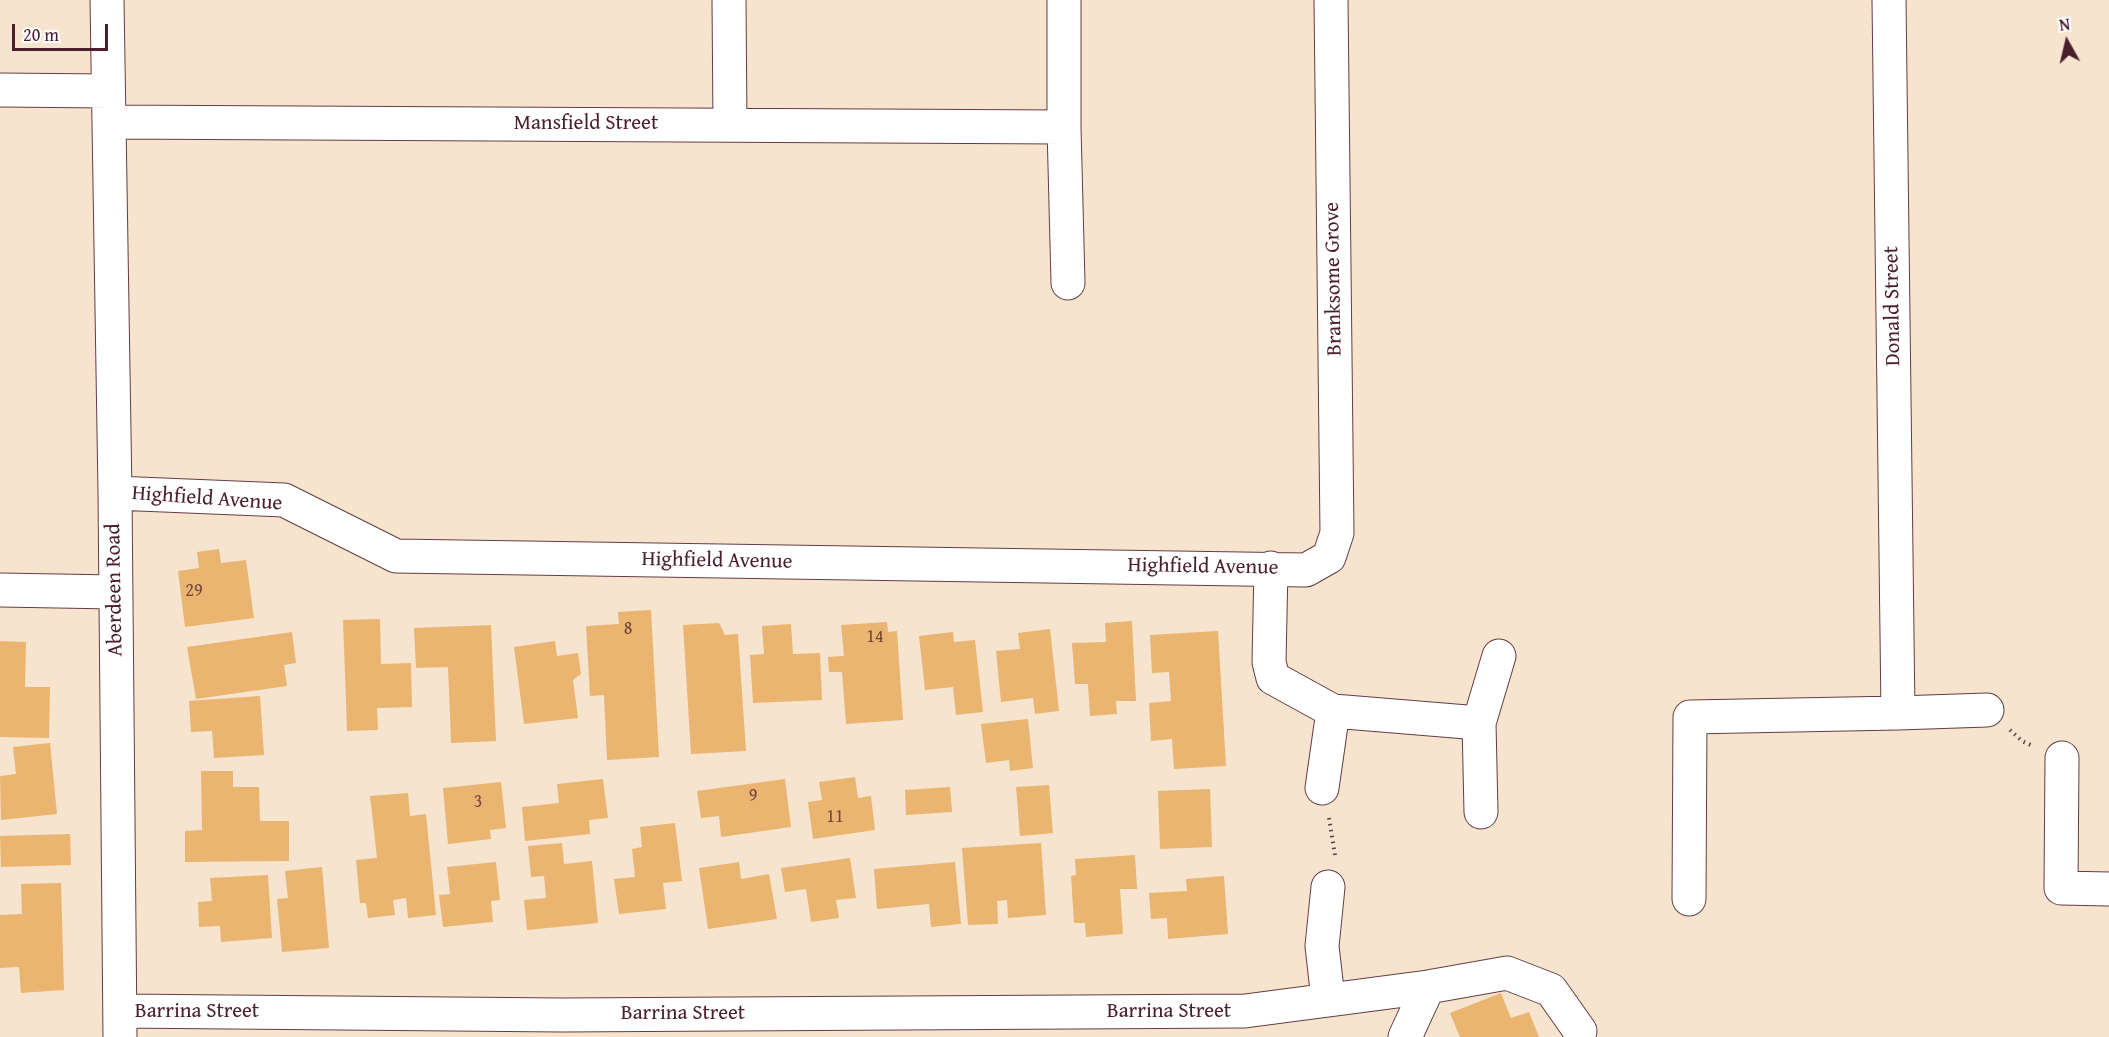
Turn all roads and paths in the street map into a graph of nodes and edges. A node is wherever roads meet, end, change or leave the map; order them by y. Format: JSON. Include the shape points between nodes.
{"nodes":[{"id":1,"x":107,"y":0,"type":"edge"},
{"id":2,"x":729,"y":0,"type":"edge"},
{"id":3,"x":1064,"y":0,"type":"edge"},
{"id":4,"x":1331,"y":0,"type":"edge"},
{"id":5,"x":1888,"y":0,"type":"edge"},
{"id":6,"x":0,"y":90,"type":"edge"},
{"id":7,"x":109,"y":107,"type":"junction"},
{"id":8,"x":730,"y":125,"type":"junction"},
{"id":9,"x":1064,"y":128,"type":"junction"},
{"id":10,"x":1068,"y":283,"type":"dead end"},
{"id":11,"x":115,"y":493,"type":"junction"},
{"id":12,"x":1329,"y":557,"type":"joint"},
{"id":13,"x":1271,"y":568,"type":"junction"},
{"id":14,"x":0,"y":590,"type":"edge"},
{"id":15,"x":115,"y":592,"type":"junction"},
{"id":16,"x":1499,"y":656,"type":"dead end"},
{"id":17,"x":1987,"y":710,"type":"joint"},
{"id":18,"x":1333,"y":711,"type":"junction"},
{"id":19,"x":1898,"y":713,"type":"junction"},
{"id":20,"x":1479,"y":723,"type":"junction"},
{"id":21,"x":2062,"y":758,"type":"joint"},
{"id":22,"x":1322,"y":788,"type":"joint"},
{"id":23,"x":1481,"y":812,"type":"dead end"},
{"id":24,"x":1328,"y":886,"type":"joint"},
{"id":25,"x":2109,"y":889,"type":"edge"},
{"id":26,"x":1689,"y":899,"type":"dead end"},
{"id":27,"x":1428,"y":987,"type":"junction"},
{"id":28,"x":1328,"y":999,"type":"junction"},
{"id":29,"x":120,"y":1024,"type":"edge"},
{"id":30,"x":1000,"y":1025,"type":"edge"},
{"id":31,"x":562,"y":1026,"type":"edge"},
{"id":32,"x":1580,"y":1031,"type":"dead end"},
{"id":33,"x":1405,"y":1037,"type":"edge"}],
"edges":[{"from":1,"to":7,"type":"street","name":"Aberdeen Road"},
{"from":2,"to":8,"type":"street"},
{"from":3,"to":9,"type":"street"},
{"from":4,"to":12,"type":"street","name":"Branksome Grove","via":[[1337,533]]},
{"from":5,"to":19,"type":"street","name":"Donald Street"},
{"from":6,"to":7,"type":"street","name":"Mansfield Street"},
{"from":7,"to":8,"type":"street","name":"Mansfield Street"},
{"from":7,"to":11,"type":"street","name":"Aberdeen Road"},
{"from":8,"to":9,"type":"street","name":"Mansfield Street"},
{"from":9,"to":10,"type":"street"},
{"from":11,"to":13,"type":"street","name":"Highfield Avenue","via":[[284,500],[396,556]]},
{"from":11,"to":15,"type":"street","name":"Aberdeen Road"},
{"from":12,"to":13,"type":"street","name":"Highfield Avenue","via":[[1306,570]]},
{"from":13,"to":18,"type":"street","via":[[1269,662],[1274,678]]},
{"from":14,"to":15,"type":"street"},
{"from":15,"to":29,"type":"street","name":"Aberdeen Road"},
{"from":16,"to":20,"type":"street"},
{"from":17,"to":19,"type":"street"},
{"from":17,"to":21,"type":"path","via":[[2022,741]]},
{"from":18,"to":20,"type":"street"},
{"from":18,"to":22,"type":"street"},
{"from":19,"to":26,"type":"street","via":[[1690,717]]},
{"from":20,"to":23,"type":"street"},
{"from":21,"to":25,"type":"street","via":[[2061,888]]},
{"from":22,"to":24,"type":"path","via":[[1336,863]]},
{"from":24,"to":28,"type":"street","via":[[1322,946]]},
{"from":27,"to":28,"type":"street","name":"Barrina Street"},
{"from":27,"to":32,"type":"street","name":"Barrina Street","via":[[1507,973],[1551,990]]},
{"from":27,"to":33,"type":"street"},
{"from":28,"to":30,"type":"street","name":"Barrina Street","via":[[1245,1011]]},
{"from":29,"to":31,"type":"street","name":"Barrina Street"},
{"from":30,"to":31,"type":"street","name":"Barrina Street"}]}
